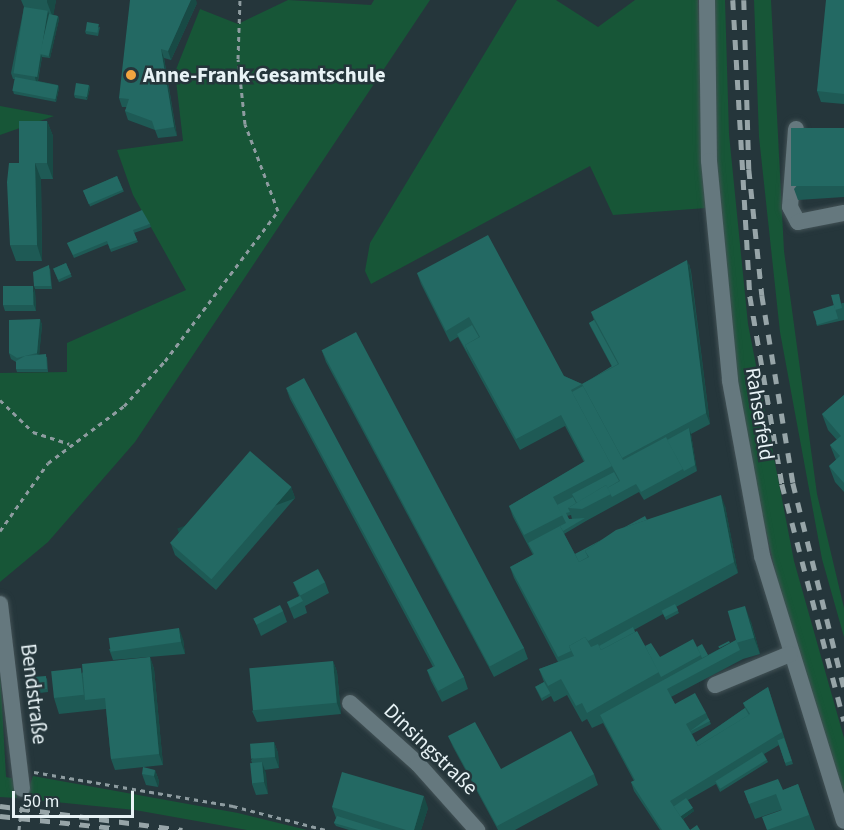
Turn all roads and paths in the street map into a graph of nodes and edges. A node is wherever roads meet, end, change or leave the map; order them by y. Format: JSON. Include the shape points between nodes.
{"nodes":[{"id":1,"x":240,"y":0,"type":"edge"},
{"id":2,"x":707,"y":0,"type":"edge"},
{"id":3,"x":796,"y":129,"type":"edge"},
{"id":4,"x":844,"y":213,"type":"edge"},
{"id":5,"x":0,"y":399,"type":"edge"},
{"id":6,"x":69,"y":444,"type":"junction"},
{"id":7,"x":0,"y":531,"type":"edge"},
{"id":8,"x":0,"y":604,"type":"edge"},
{"id":9,"x":790,"y":654,"type":"junction"},
{"id":10,"x":716,"y":685,"type":"dead end"},
{"id":11,"x":350,"y":703,"type":"dead end"},
{"id":12,"x":21,"y":770,"type":"junction"},
{"id":13,"x":22,"y":789,"type":"joint"},
{"id":14,"x":844,"y":821,"type":"edge"},
{"id":15,"x":19,"y":830,"type":"edge"},
{"id":16,"x":326,"y":830,"type":"edge"},
{"id":17,"x":477,"y":830,"type":"edge"}],
"edges":[{"from":1,"to":6,"type":"path","via":[[238,59],[245,124],[278,211],[165,361],[123,406]]},
{"from":2,"to":9,"type":"street","name":"Rahserfeld","via":[[709,161],[730,381],[762,556]]},
{"from":3,"to":4,"type":"street","via":[[790,207],[798,222]]},
{"from":5,"to":6,"type":"path","via":[[33,432]]},
{"from":6,"to":7,"type":"path","via":[[32,480]]},
{"from":8,"to":12,"type":"street","name":"Bendstraße"},
{"from":9,"to":10,"type":"street"},
{"from":9,"to":14,"type":"street","name":"Rahserfeld"},
{"from":11,"to":17,"type":"street","name":"Dinsingstraße","via":[[426,772]]},
{"from":12,"to":13,"type":"street","name":"Bendstraße"},
{"from":12,"to":16,"type":"path","via":[[232,806]]},
{"from":13,"to":15,"type":"path"}]}
